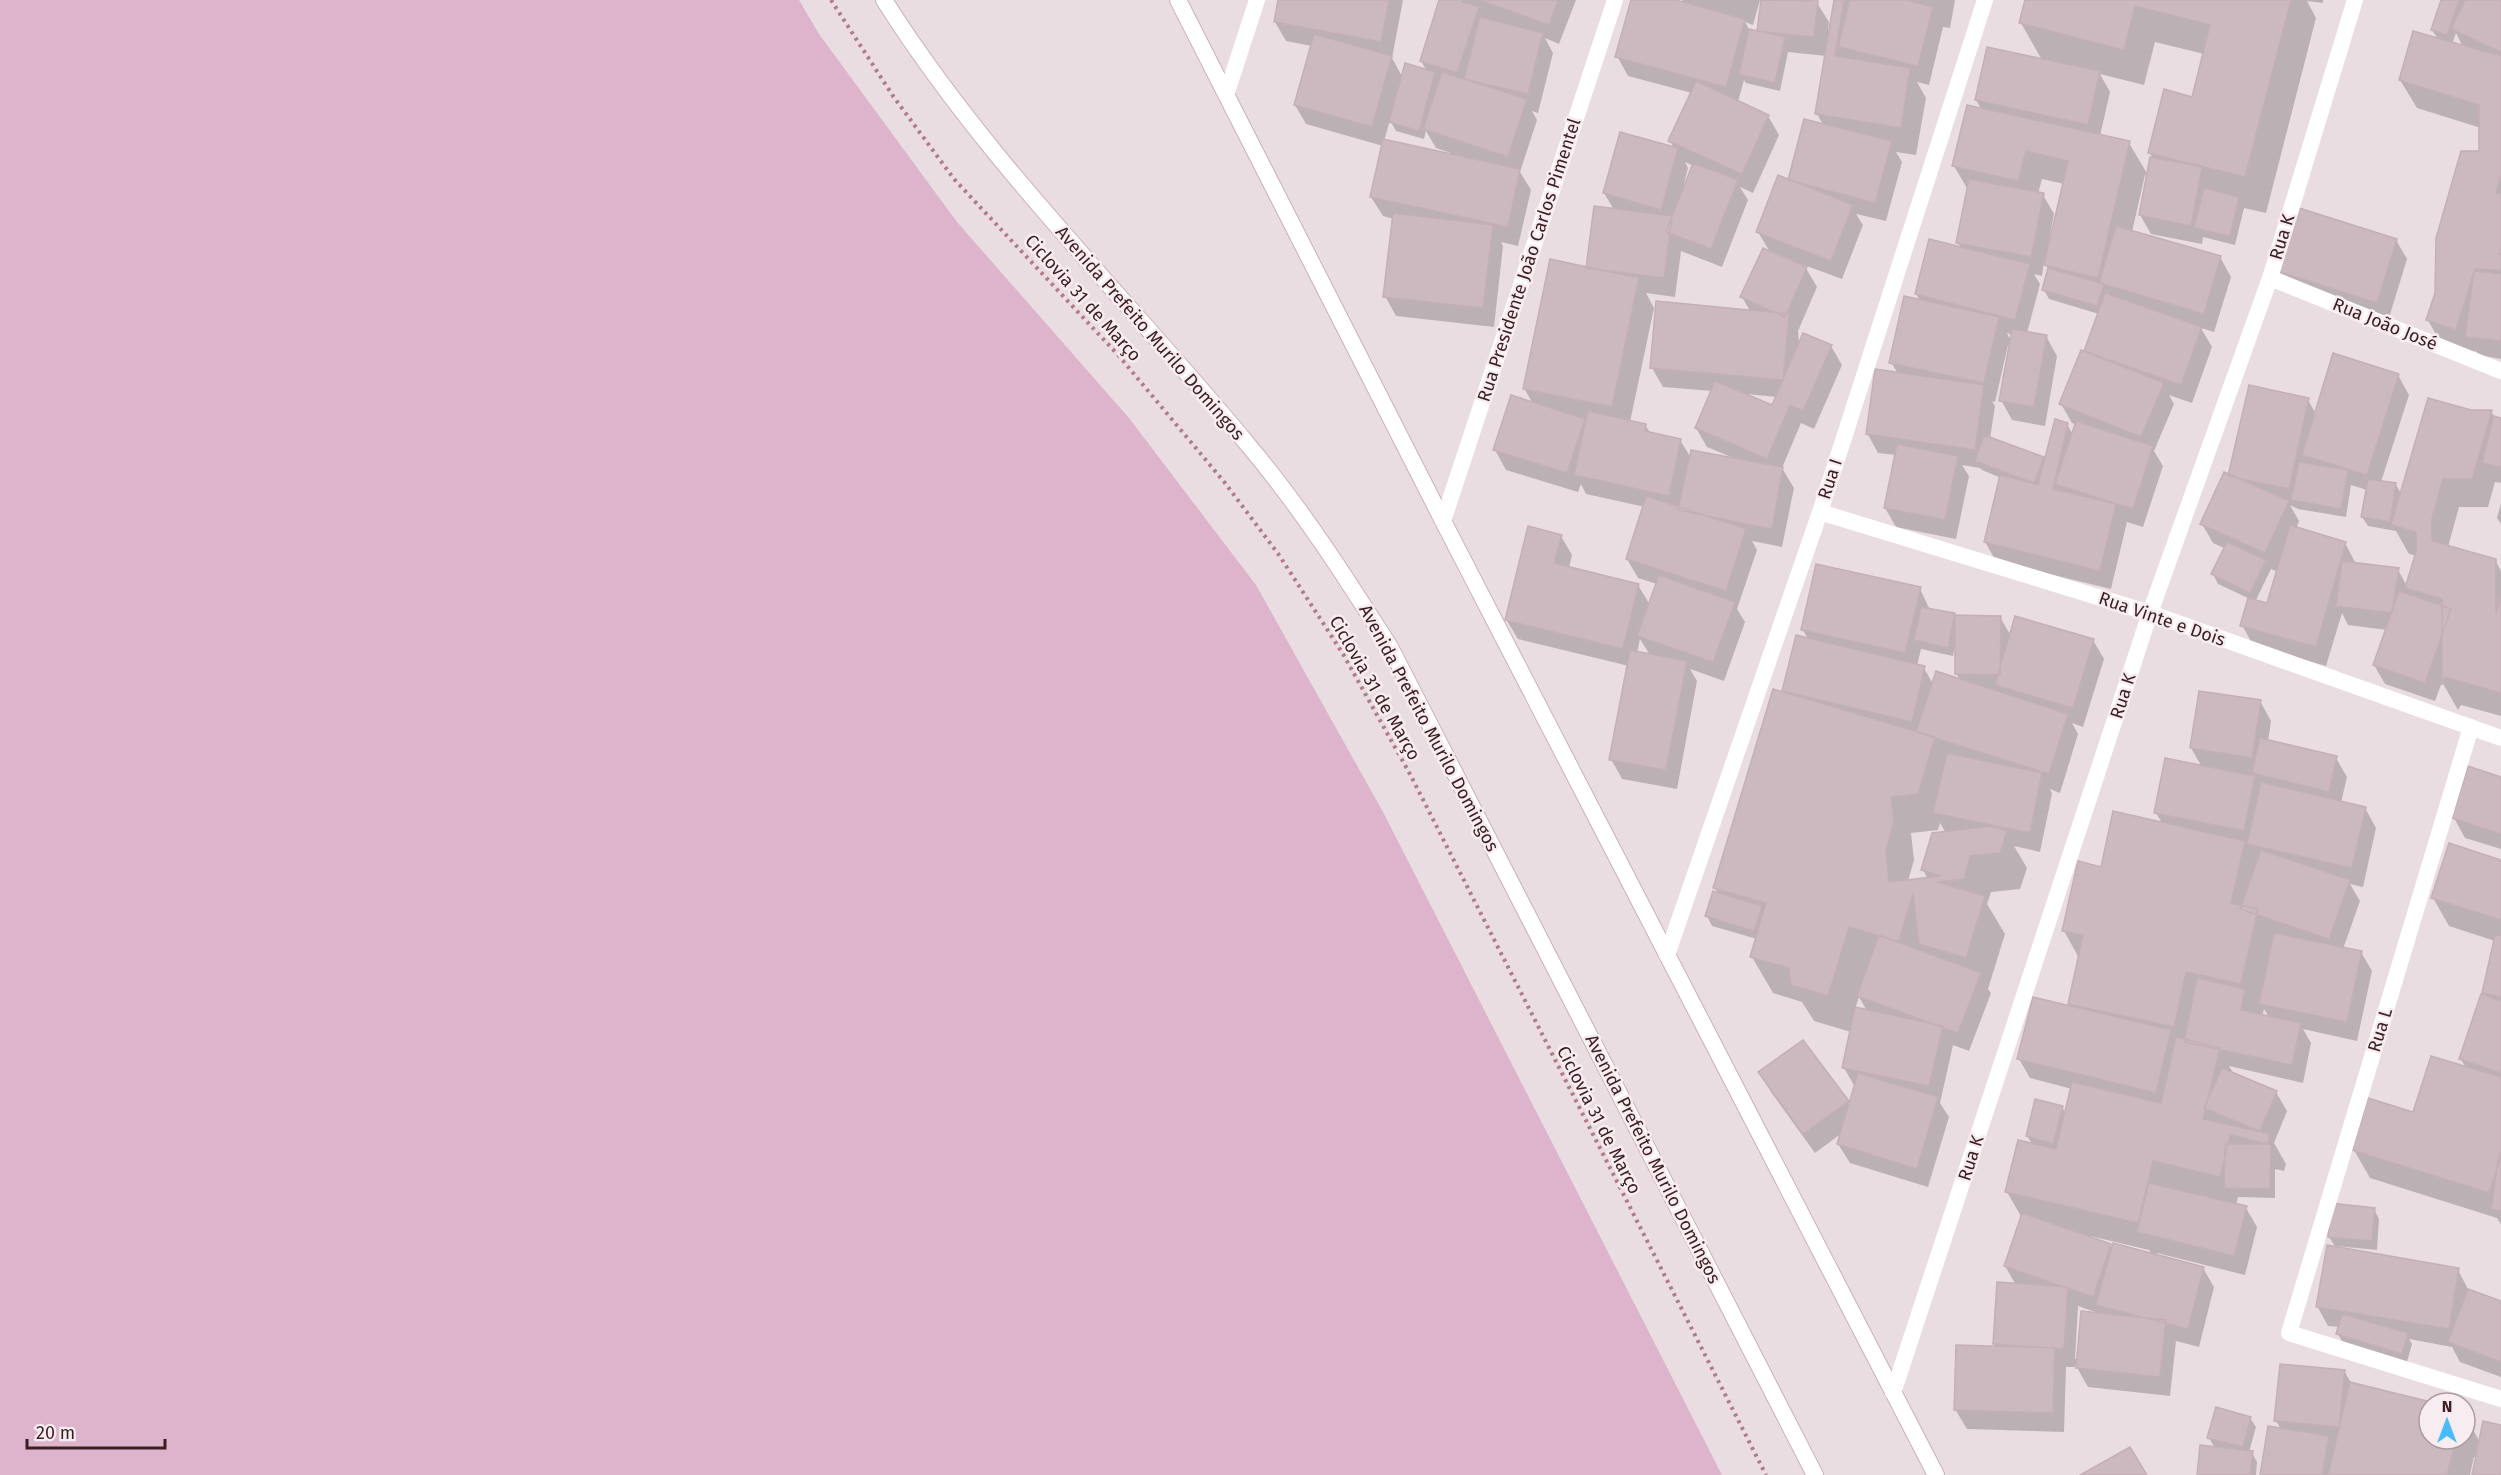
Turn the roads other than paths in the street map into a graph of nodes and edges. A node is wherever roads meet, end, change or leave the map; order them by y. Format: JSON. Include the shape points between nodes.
{"nodes":[{"id":1,"x":884,"y":0,"type":"edge"},
{"id":2,"x":1178,"y":0,"type":"edge"},
{"id":3,"x":1257,"y":0,"type":"edge"},
{"id":4,"x":1615,"y":0,"type":"edge"},
{"id":5,"x":1985,"y":0,"type":"edge"},
{"id":6,"x":2355,"y":0,"type":"edge"},
{"id":7,"x":1227,"y":92,"type":"junction"},
{"id":8,"x":2270,"y":278,"type":"junction"},
{"id":9,"x":2501,"y":371,"type":"edge"},
{"id":10,"x":1820,"y":512,"type":"junction"},
{"id":11,"x":1443,"y":521,"type":"junction"},
{"id":12,"x":2150,"y":614,"type":"junction"},
{"id":13,"x":2471,"y":727,"type":"junction"},
{"id":14,"x":2501,"y":738,"type":"edge"},
{"id":15,"x":1667,"y":955,"type":"junction"},
{"id":16,"x":1893,"y":1393,"type":"junction"},
{"id":17,"x":2501,"y":1399,"type":"edge"},
{"id":18,"x":1815,"y":1475,"type":"edge"},
{"id":19,"x":1936,"y":1475,"type":"edge"}],
"edges":[{"from":1,"to":18,"type":"street","name":"Avenida Prefeito Murilo Domingos","via":[[915,49],[1014,176],[1251,448],[1339,566],[1390,647],[1459,778]]},
{"from":2,"to":7,"type":"street"},
{"from":3,"to":7,"type":"street"},
{"from":4,"to":11,"type":"street","name":"Rua Presidente João Carlos Pimentel"},
{"from":5,"to":10,"type":"street","name":"Rua I"},
{"from":6,"to":8,"type":"street","name":"Rua K"},
{"from":7,"to":11,"type":"street"},
{"from":8,"to":9,"type":"street","name":"Rua João José"},
{"from":8,"to":12,"type":"street","name":"Rua K"},
{"from":10,"to":12,"type":"street","name":"Rua Vinte e Dois"},
{"from":10,"to":15,"type":"street","name":"Rua I"},
{"from":11,"to":15,"type":"street"},
{"from":12,"to":13,"type":"street","name":"Rua Vinte e Dois"},
{"from":12,"to":16,"type":"street","name":"Rua K"},
{"from":13,"to":14,"type":"street","name":"Rua Vinte e Dois"},
{"from":13,"to":17,"type":"street","name":"Rua L","via":[[2289,1333]]},
{"from":15,"to":16,"type":"street"},
{"from":16,"to":19,"type":"street"}]}
